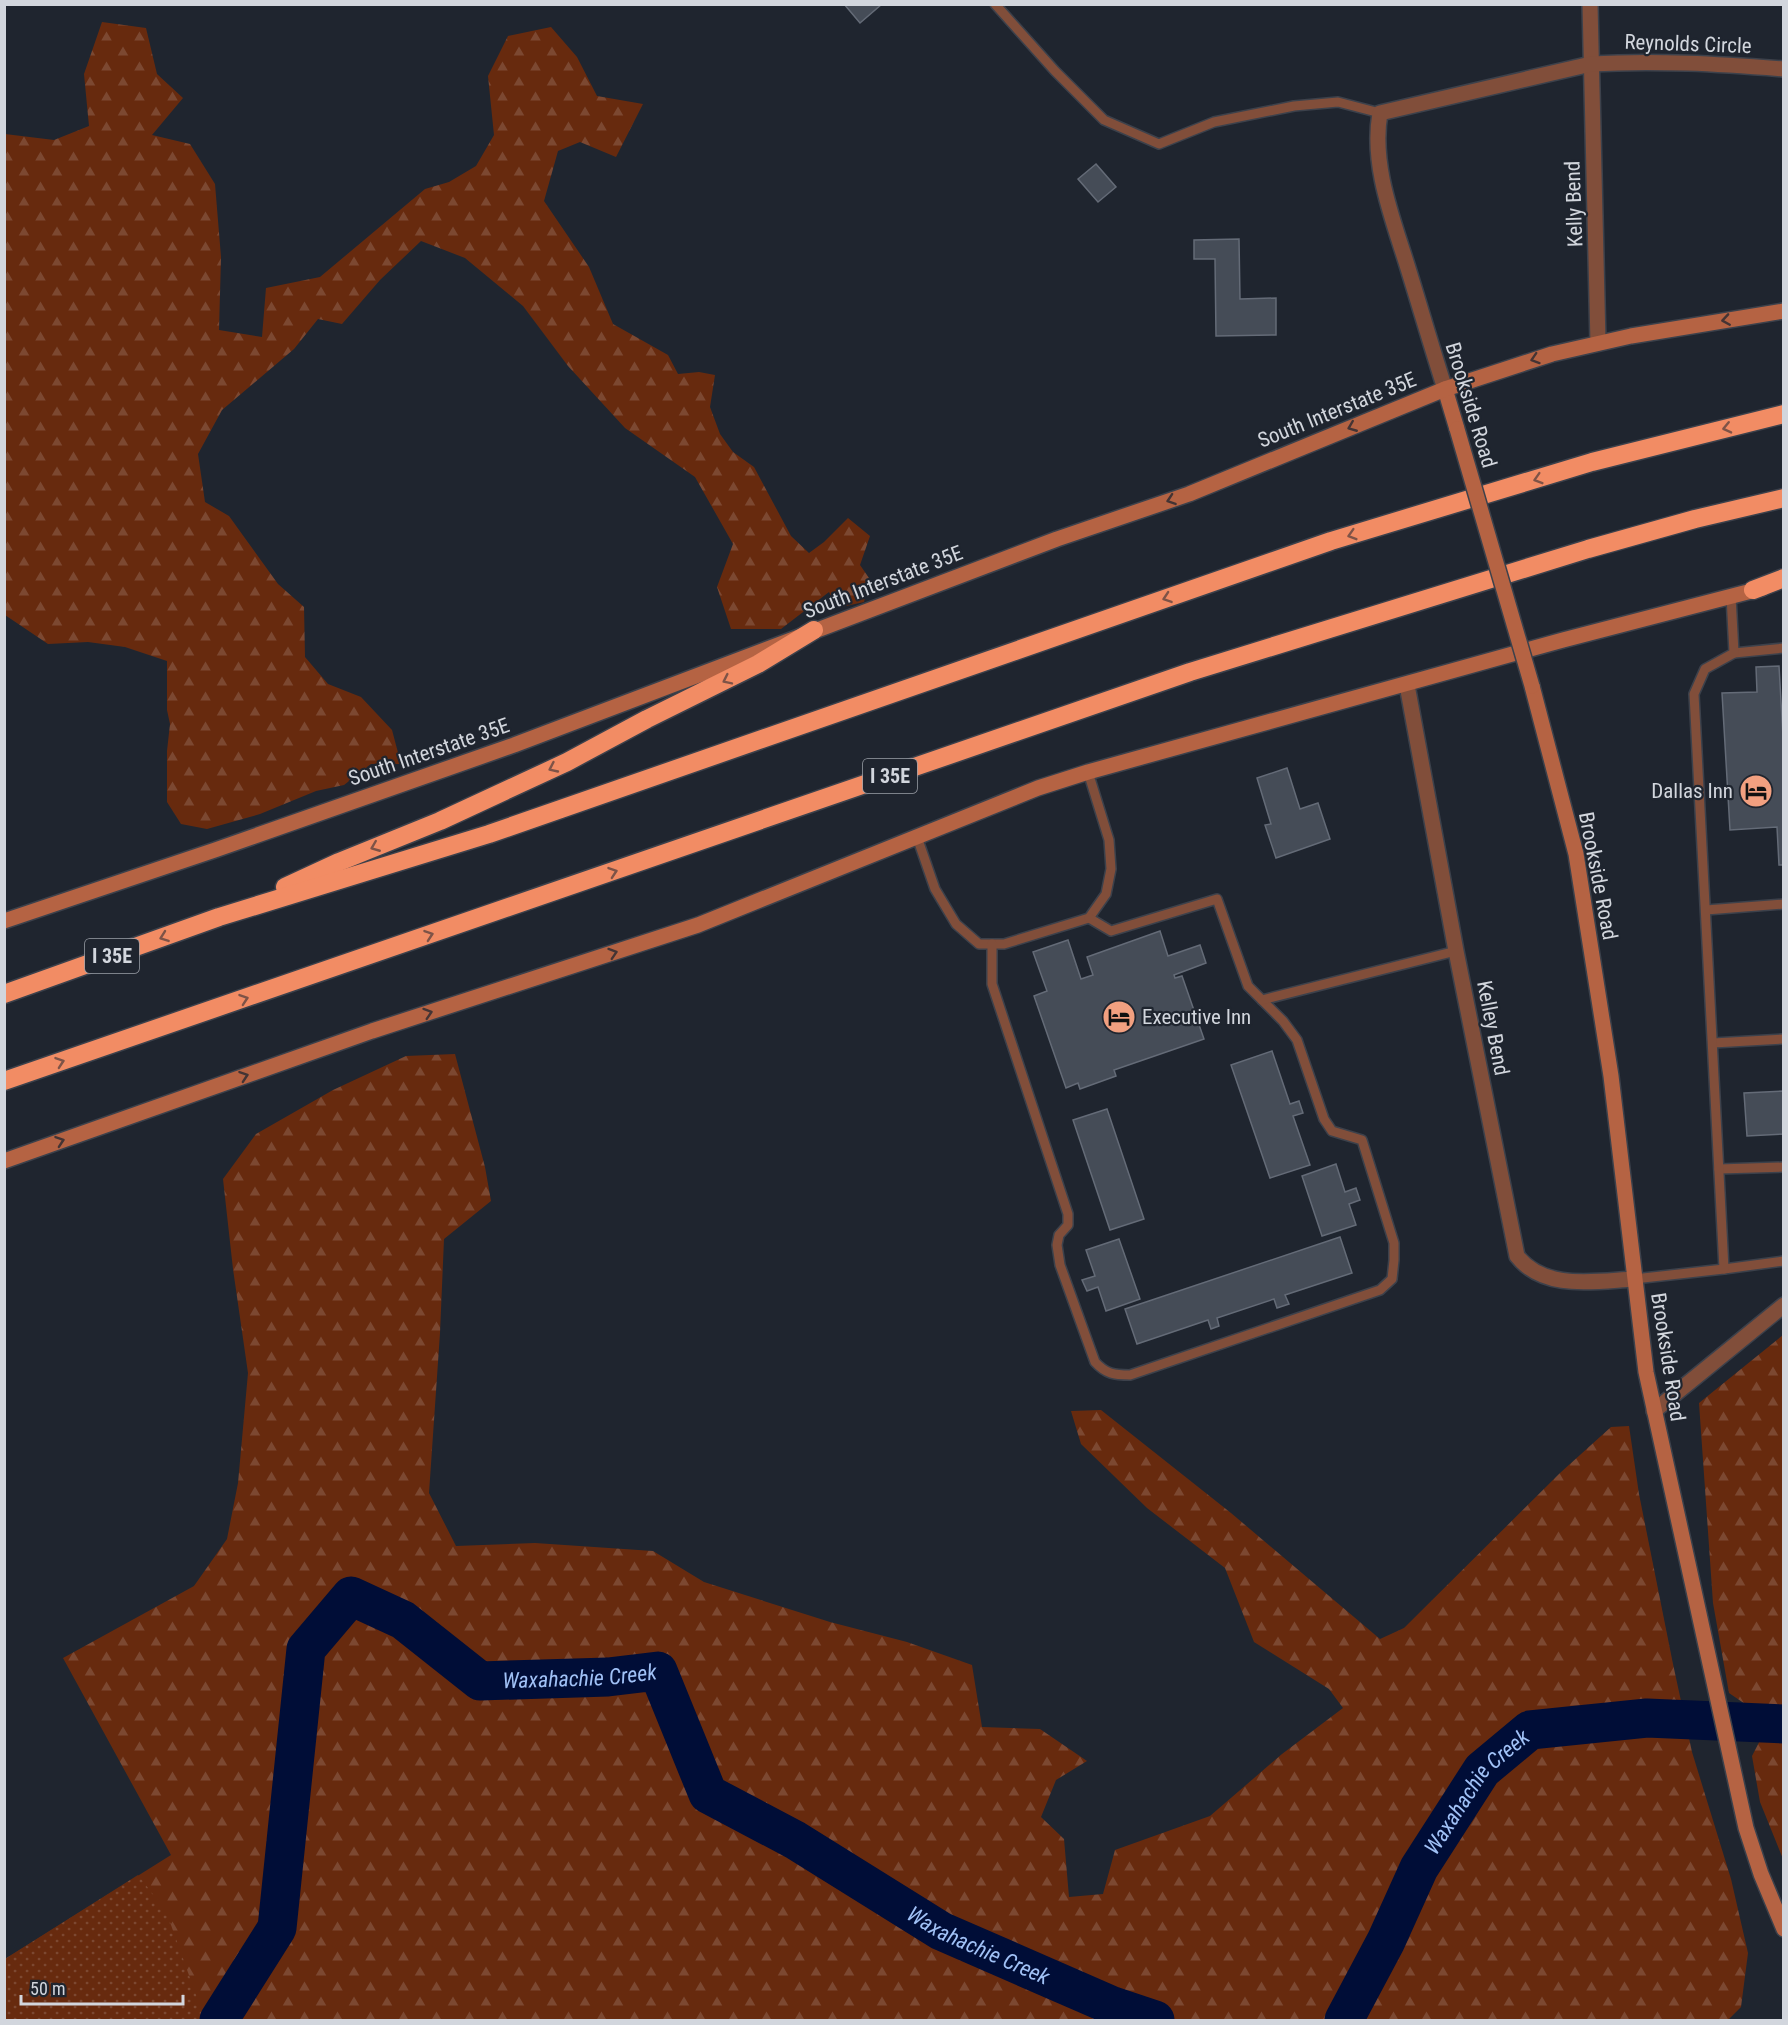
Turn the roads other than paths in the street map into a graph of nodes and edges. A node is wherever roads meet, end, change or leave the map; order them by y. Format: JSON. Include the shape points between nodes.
{"nodes":[{"id":1,"x":995,"y":4,"type":"edge"},
{"id":2,"x":1590,"y":4,"type":"edge"},
{"id":3,"x":1591,"y":64,"type":"junction"},
{"id":4,"x":1784,"y":69,"type":"edge"},
{"id":5,"x":1380,"y":113,"type":"junction"},
{"id":6,"x":1784,"y":311,"type":"edge"},
{"id":7,"x":1598,"y":343,"type":"junction"},
{"id":8,"x":1445,"y":389,"type":"junction"},
{"id":9,"x":1784,"y":414,"type":"edge"},
{"id":10,"x":1784,"y":498,"type":"edge"},
{"id":11,"x":1784,"y":578,"type":"edge"},
{"id":12,"x":1784,"y":584,"type":"edge"},
{"id":13,"x":1753,"y":590,"type":"junction"},
{"id":14,"x":1731,"y":596,"type":"junction"},
{"id":15,"x":814,"y":630,"type":"junction"},
{"id":16,"x":1784,"y":648,"type":"edge"},
{"id":17,"x":1734,"y":653,"type":"junction"},
{"id":18,"x":1407,"y":685,"type":"junction"},
{"id":19,"x":1088,"y":772,"type":"junction"},
{"id":20,"x":917,"y":837,"type":"junction"},
{"id":21,"x":1784,"y":904,"type":"edge"},
{"id":22,"x":1706,"y":910,"type":"junction"},
{"id":23,"x":219,"y":917,"type":"junction"},
{"id":24,"x":1089,"y":918,"type":"junction"},
{"id":25,"x":4,"y":921,"type":"edge"},
{"id":26,"x":992,"y":944,"type":"junction"},
{"id":27,"x":1456,"y":951,"type":"junction"},
{"id":28,"x":4,"y":994,"type":"edge"},
{"id":29,"x":1262,"y":1000,"type":"junction"},
{"id":30,"x":1784,"y":1039,"type":"edge"},
{"id":31,"x":1713,"y":1043,"type":"junction"},
{"id":32,"x":4,"y":1081,"type":"edge"},
{"id":33,"x":4,"y":1161,"type":"edge"},
{"id":34,"x":1784,"y":1167,"type":"edge"},
{"id":35,"x":1719,"y":1169,"type":"junction"},
{"id":36,"x":1784,"y":1261,"type":"edge"},
{"id":37,"x":1724,"y":1269,"type":"junction"},
{"id":38,"x":1634,"y":1279,"type":"junction"},
{"id":39,"x":1784,"y":1305,"type":"edge"},
{"id":40,"x":1654,"y":1411,"type":"junction"},
{"id":41,"x":1784,"y":1929,"type":"edge"}],
"edges":[{"from":1,"to":5,"type":"lane","via":[[1104,120],[1159,144],[1214,122],[1294,106],[1338,102]]},
{"from":2,"to":3,"type":"street"},
{"from":3,"to":4,"type":"street","name":"Reynolds Circle"},
{"from":3,"to":5,"type":"street"},
{"from":3,"to":7,"type":"street","name":"Kelly Bend"},
{"from":5,"to":8,"type":"street","name":"Brookside Road","via":[[1378,150],[1390,209]]},
{"from":6,"to":7,"type":"main road","name":"South Interstate 35E","one_way":true},
{"from":7,"to":8,"type":"main road","name":"South Interstate 35E","one_way":true},
{"from":8,"to":15,"type":"main road","name":"South Interstate 35E","one_way":true,"via":[[1189,494]]},
{"from":8,"to":38,"type":"main road","name":"Brookside Road","bridge":true,"via":[[1532,686],[1576,854],[1611,1076]]},
{"from":9,"to":23,"type":"highway","number":"I 35E","one_way":true,"via":[[1592,462],[1331,541],[489,834]]},
{"from":32,"to":10,"type":"highway","number":"I 35E","one_way":true,"via":[[1190,672],[1588,549]]},
{"from":11,"to":13,"type":"highway"},
{"from":12,"to":13,"type":"main road"},
{"from":13,"to":14,"type":"main road"},
{"from":14,"to":17,"type":"lane"},
{"from":14,"to":18,"type":"main road"},
{"from":15,"to":23,"type":"highway","one_way":true,"via":[[758,664],[567,762]]},
{"from":15,"to":25,"type":"main road","name":"South Interstate 35E","via":[[514,745]]},
{"from":16,"to":17,"type":"lane"},
{"from":17,"to":22,"type":"lane","via":[[1705,669],[1694,694]]},
{"from":18,"to":19,"type":"main road"},
{"from":18,"to":27,"type":"street","name":"Kelley Bend"},
{"from":19,"to":20,"type":"main road"},
{"from":19,"to":24,"type":"lane","via":[[1109,840],[1110,869],[1106,894]]},
{"from":20,"to":26,"type":"lane","via":[[935,889],[956,924],[980,944]]},
{"from":33,"to":20,"type":"main road","one_way":true,"via":[[372,1031],[699,925]]},
{"from":21,"to":22,"type":"lane"},
{"from":22,"to":31,"type":"lane"},
{"from":23,"to":28,"type":"highway","number":"I 35E","one_way":true},
{"from":24,"to":26,"type":"lane","via":[[1034,936]]},
{"from":24,"to":29,"type":"lane","via":[[1111,931],[1217,899],[1248,986]]},
{"from":26,"to":29,"type":"lane","via":[[992,984],[1068,1214],[1068,1225],[1059,1235],[1057,1245],[1060,1265],[1095,1362],[1104,1372],[1116,1375],[1130,1375],[1359,1299],[1380,1290],[1392,1279],[1394,1243],[1362,1140],[1332,1131],[1324,1119],[1297,1040]]},
{"from":27,"to":29,"type":"lane"},
{"from":27,"to":38,"type":"street","name":"Kelley Bend","via":[[1517,1256],[1544,1278]]},
{"from":30,"to":31,"type":"lane"},
{"from":31,"to":35,"type":"lane"},
{"from":34,"to":35,"type":"lane"},
{"from":35,"to":37,"type":"lane"},
{"from":36,"to":37,"type":"lane"},
{"from":37,"to":38,"type":"lane"},
{"from":38,"to":40,"type":"main road","name":"Brookside Road"},
{"from":39,"to":40,"type":"street"},
{"from":40,"to":41,"type":"main road","name":"Brookside Road","via":[[1746,1828]]}]}
